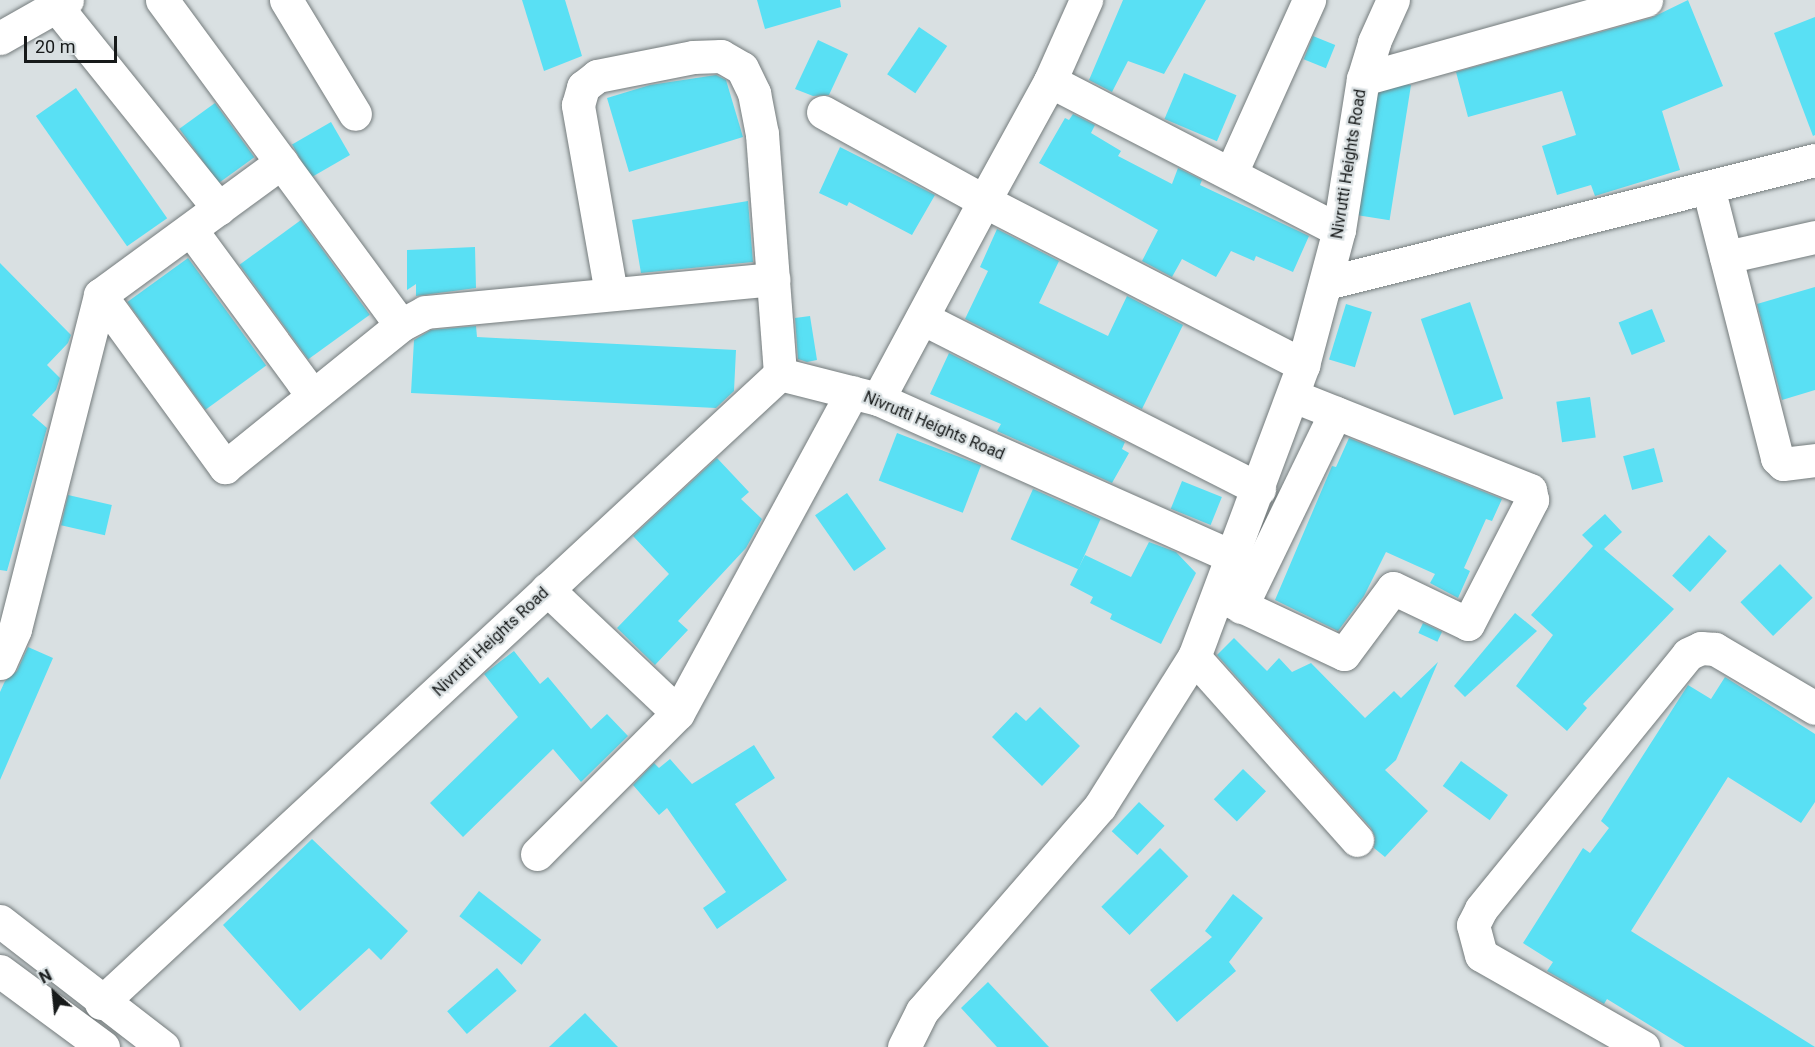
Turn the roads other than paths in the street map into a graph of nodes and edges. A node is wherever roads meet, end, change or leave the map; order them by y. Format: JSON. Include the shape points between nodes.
{"nodes":[{"id":1,"x":162,"y":0,"type":"edge"},
{"id":2,"x":286,"y":0,"type":"edge"},
{"id":3,"x":1086,"y":0,"type":"edge"},
{"id":4,"x":1310,"y":0,"type":"edge"},
{"id":5,"x":1393,"y":0,"type":"edge"},
{"id":6,"x":1646,"y":0,"type":"edge"},
{"id":7,"x":61,"y":3,"type":"edge"},
{"id":8,"x":0,"y":38,"type":"edge"},
{"id":9,"x":1363,"y":79,"type":"junction"},
{"id":10,"x":1050,"y":81,"type":"junction"},
{"id":11,"x":823,"y":112,"type":"dead end"},
{"id":12,"x":356,"y":114,"type":"dead end"},
{"id":13,"x":1815,"y":160,"type":"edge"},
{"id":14,"x":282,"y":162,"type":"junction"},
{"id":15,"x":1231,"y":173,"type":"junction"},
{"id":16,"x":1708,"y":187,"type":"junction"},
{"id":17,"x":984,"y":201,"type":"junction"},
{"id":18,"x":219,"y":209,"type":"junction"},
{"id":19,"x":191,"y":230,"type":"junction"},
{"id":20,"x":1339,"y":230,"type":"junction"},
{"id":21,"x":1815,"y":237,"type":"edge"},
{"id":22,"x":1726,"y":257,"type":"junction"},
{"id":23,"x":773,"y":279,"type":"junction"},
{"id":24,"x":1327,"y":283,"type":"junction"},
{"id":25,"x":611,"y":293,"type":"junction"},
{"id":26,"x":100,"y":295,"type":"junction"},
{"id":27,"x":922,"y":318,"type":"junction"},
{"id":28,"x":401,"y":325,"type":"junction"},
{"id":29,"x":1304,"y":365,"type":"junction"},
{"id":30,"x":780,"y":374,"type":"junction"},
{"id":31,"x":312,"y":395,"type":"junction"},
{"id":32,"x":865,"y":396,"type":"junction"},
{"id":33,"x":1294,"y":396,"type":"junction"},
{"id":34,"x":1335,"y":413,"type":"junction"},
{"id":35,"x":1815,"y":460,"type":"edge"},
{"id":36,"x":1259,"y":489,"type":"junction"},
{"id":37,"x":1233,"y":558,"type":"junction"},
{"id":38,"x":547,"y":589,"type":"junction"},
{"id":39,"x":1230,"y":601,"type":"junction"},
{"id":40,"x":1194,"y":657,"type":"junction"},
{"id":41,"x":0,"y":663,"type":"edge"},
{"id":42,"x":1815,"y":708,"type":"edge"},
{"id":43,"x":678,"y":713,"type":"junction"},
{"id":44,"x":1357,"y":840,"type":"dead end"},
{"id":45,"x":537,"y":854,"type":"dead end"},
{"id":46,"x":0,"y":921,"type":"edge"},
{"id":47,"x":0,"y":971,"type":"edge"},
{"id":48,"x":101,"y":1003,"type":"junction"},
{"id":49,"x":103,"y":1047,"type":"edge"},
{"id":50,"x":162,"y":1047,"type":"edge"},
{"id":51,"x":903,"y":1047,"type":"edge"},
{"id":52,"x":1643,"y":1047,"type":"edge"}],
"edges":[{"from":1,"to":14,"type":"main road"},
{"from":2,"to":12,"type":"main road"},
{"from":3,"to":10,"type":"main road"},
{"from":4,"to":15,"type":"main road"},
{"from":5,"to":9,"type":"main road","name":"Nivrutti Heights Road"},
{"from":6,"to":9,"type":"main road"},
{"from":7,"to":8,"type":"main road"},
{"from":7,"to":18,"type":"main road"},
{"from":9,"to":20,"type":"main road","name":"Nivrutti Heights Road"},
{"from":10,"to":15,"type":"main road"},
{"from":10,"to":17,"type":"main road"},
{"from":11,"to":17,"type":"main road"},
{"from":13,"to":16,"type":"main road"},
{"from":14,"to":18,"type":"main road"},
{"from":14,"to":28,"type":"main road"},
{"from":15,"to":20,"type":"main road"},
{"from":16,"to":22,"type":"main road"},
{"from":16,"to":24,"type":"main road"},
{"from":17,"to":27,"type":"main road"},
{"from":17,"to":29,"type":"main road"},
{"from":18,"to":19,"type":"main road"},
{"from":19,"to":26,"type":"main road"},
{"from":19,"to":31,"type":"main road"},
{"from":20,"to":24,"type":"main road","name":"Nivrutti Heights Road"},
{"from":21,"to":22,"type":"main road"},
{"from":22,"to":35,"type":"main road","via":[[1777,458],[1783,464]]},
{"from":23,"to":25,"type":"main road"},
{"from":23,"to":25,"type":"main road","via":[[762,134],[754,93],[742,68],[721,56],[693,57],[597,76],[583,87],[578,105]]},
{"from":23,"to":30,"type":"main road"},
{"from":24,"to":29,"type":"main road","name":"Nivrutti Heights Road"},
{"from":25,"to":28,"type":"main road","via":[[450,308],[425,312]]},
{"from":26,"to":31,"type":"main road","via":[[225,467]]},
{"from":26,"to":41,"type":"main road","via":[[15,629]]},
{"from":27,"to":32,"type":"main road"},
{"from":27,"to":36,"type":"main road"},
{"from":28,"to":31,"type":"main road"},
{"from":29,"to":33,"type":"main road","name":"Nivrutti Heights Road"},
{"from":30,"to":32,"type":"main road","name":"Nivrutti Heights Road"},
{"from":30,"to":38,"type":"main road","name":"Nivrutti Heights Road"},
{"from":32,"to":37,"type":"main road","name":"Nivrutti Heights Road"},
{"from":32,"to":43,"type":"main road"},
{"from":33,"to":34,"type":"main road"},
{"from":33,"to":36,"type":"main road","name":"Nivrutti Heights Road"},
{"from":34,"to":39,"type":"main road"},
{"from":34,"to":39,"type":"main road","via":[[1530,490],[1532,500],[1468,624],[1393,588],[1344,654]]},
{"from":36,"to":37,"type":"main road","name":"Nivrutti Heights Road"},
{"from":37,"to":39,"type":"main road"},
{"from":38,"to":43,"type":"main road"},
{"from":38,"to":48,"type":"main road","name":"Nivrutti Heights Road"},
{"from":39,"to":40,"type":"main road"},
{"from":40,"to":44,"type":"main road"},
{"from":40,"to":51,"type":"main road","via":[[1100,806],[922,1011]]},
{"from":42,"to":52,"type":"main road","via":[[1715,649],[1701,648],[1688,654],[1477,917],[1473,925],[1481,955]]},
{"from":43,"to":45,"type":"main road"},
{"from":46,"to":48,"type":"main road"},
{"from":47,"to":49,"type":"main road"},
{"from":48,"to":50,"type":"main road"}]}
